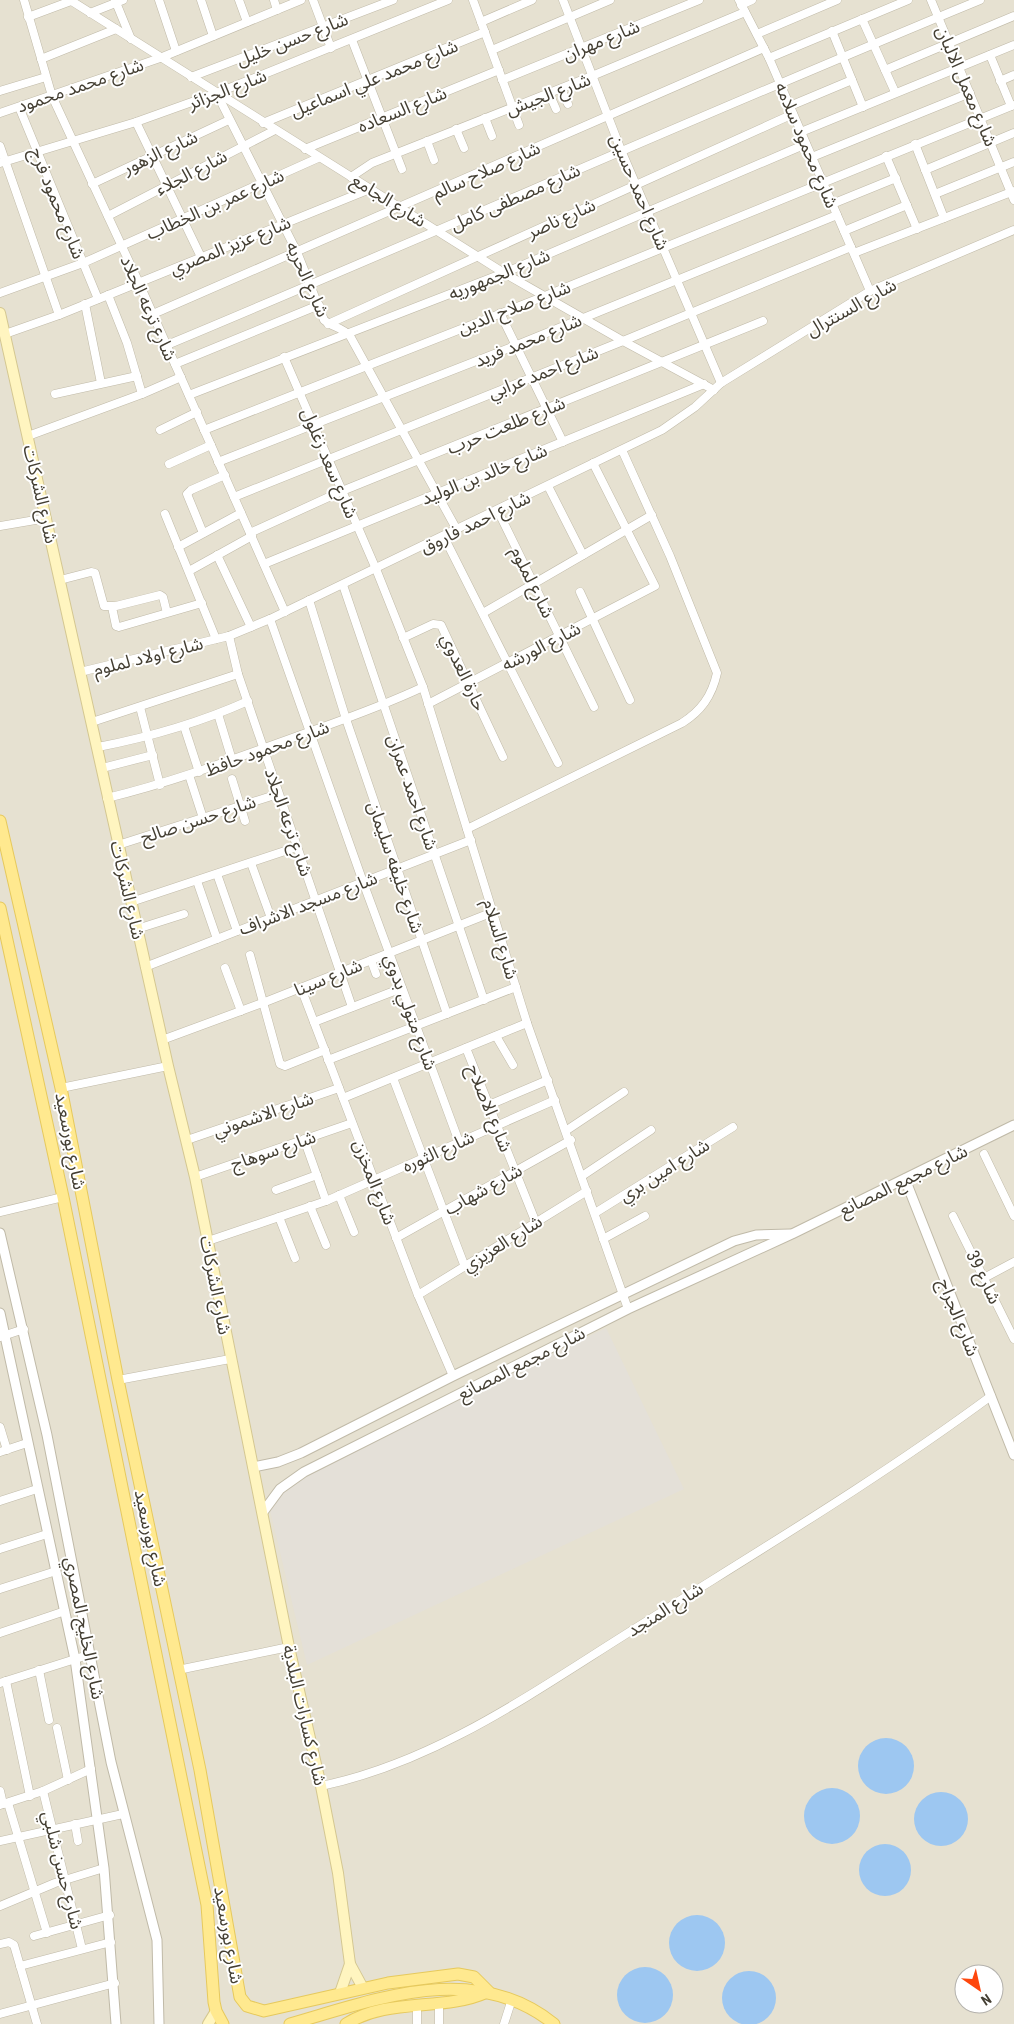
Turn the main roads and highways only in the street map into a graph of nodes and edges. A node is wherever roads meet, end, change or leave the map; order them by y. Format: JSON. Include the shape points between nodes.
{"nodes":[{"id":1,"x":0,"y":313,"type":"edge"},
{"id":2,"x":0,"y":821,"type":"edge"},
{"id":3,"x":0,"y":908,"type":"edge"},
{"id":4,"x":254,"y":1467,"type":"joint"},
{"id":5,"x":200,"y":1770,"type":"junction"},
{"id":6,"x":180,"y":1778,"type":"junction"},
{"id":7,"x":206,"y":1797,"type":"junction"},
{"id":8,"x":186,"y":1805,"type":"junction"},
{"id":9,"x":350,"y":1964,"type":"junction"},
{"id":10,"x":363,"y":1988,"type":"junction"},
{"id":11,"x":489,"y":1992,"type":"junction"},
{"id":12,"x":340,"y":1993,"type":"junction"},
{"id":13,"x":216,"y":2011,"type":"junction"},
{"id":14,"x":208,"y":2024,"type":"edge"},
{"id":15,"x":223,"y":2024,"type":"edge"},
{"id":16,"x":290,"y":2024,"type":"edge"},
{"id":17,"x":347,"y":2024,"type":"edge"},
{"id":18,"x":554,"y":2024,"type":"edge"}],
"edges":[{"from":1,"to":4,"type":"main road","name":"شارع الشركات","via":[[145,967],[187,1140]]},
{"from":2,"to":5,"type":"main road","name":"شارع بورسعيد","via":[[61,1088]]},
{"from":3,"to":6,"type":"main road","name":"شارع بورسعيد","via":[[63,1197]]},
{"from":4,"to":9,"type":"main road","name":"شارع كسارات البلدية","via":[[338,1873]]},
{"from":5,"to":6,"type":"main road","via":[[191,1777]]},
{"from":5,"to":7,"type":"main road","name":"شارع بورسعيد"},
{"from":6,"to":8,"type":"main road","name":"شارع بورسعيد"},
{"from":7,"to":8,"type":"main road","via":[[193,1799]]},
{"from":7,"to":12,"type":"main road","name":"شارع بورسعيد","via":[[243,2002],[252,2009],[264,2011]]},
{"from":8,"to":13,"type":"main road","name":"شارع بورسعيد","via":[[207,1905]]},
{"from":9,"to":10,"type":"main road","name":"شارع كسارات البلدية"},
{"from":9,"to":12,"type":"main road","name":"شارع كسارات البلدية"},
{"from":10,"to":11,"type":"main road","name":"شارع بورسعيد","via":[[458,1974],[474,1977]]},
{"from":10,"to":12,"type":"main road","name":"شارع بورسعيد"},
{"from":11,"to":16,"type":"main road","via":[[446,1988],[374,2001]]},
{"from":11,"to":17,"type":"main road","via":[[473,1998],[370,2012]]},
{"from":11,"to":18,"type":"main road","via":[[531,2008]]},
{"from":13,"to":14,"type":"main road"},
{"from":13,"to":15,"type":"main road","name":"شارع بورسعيد"}]}
